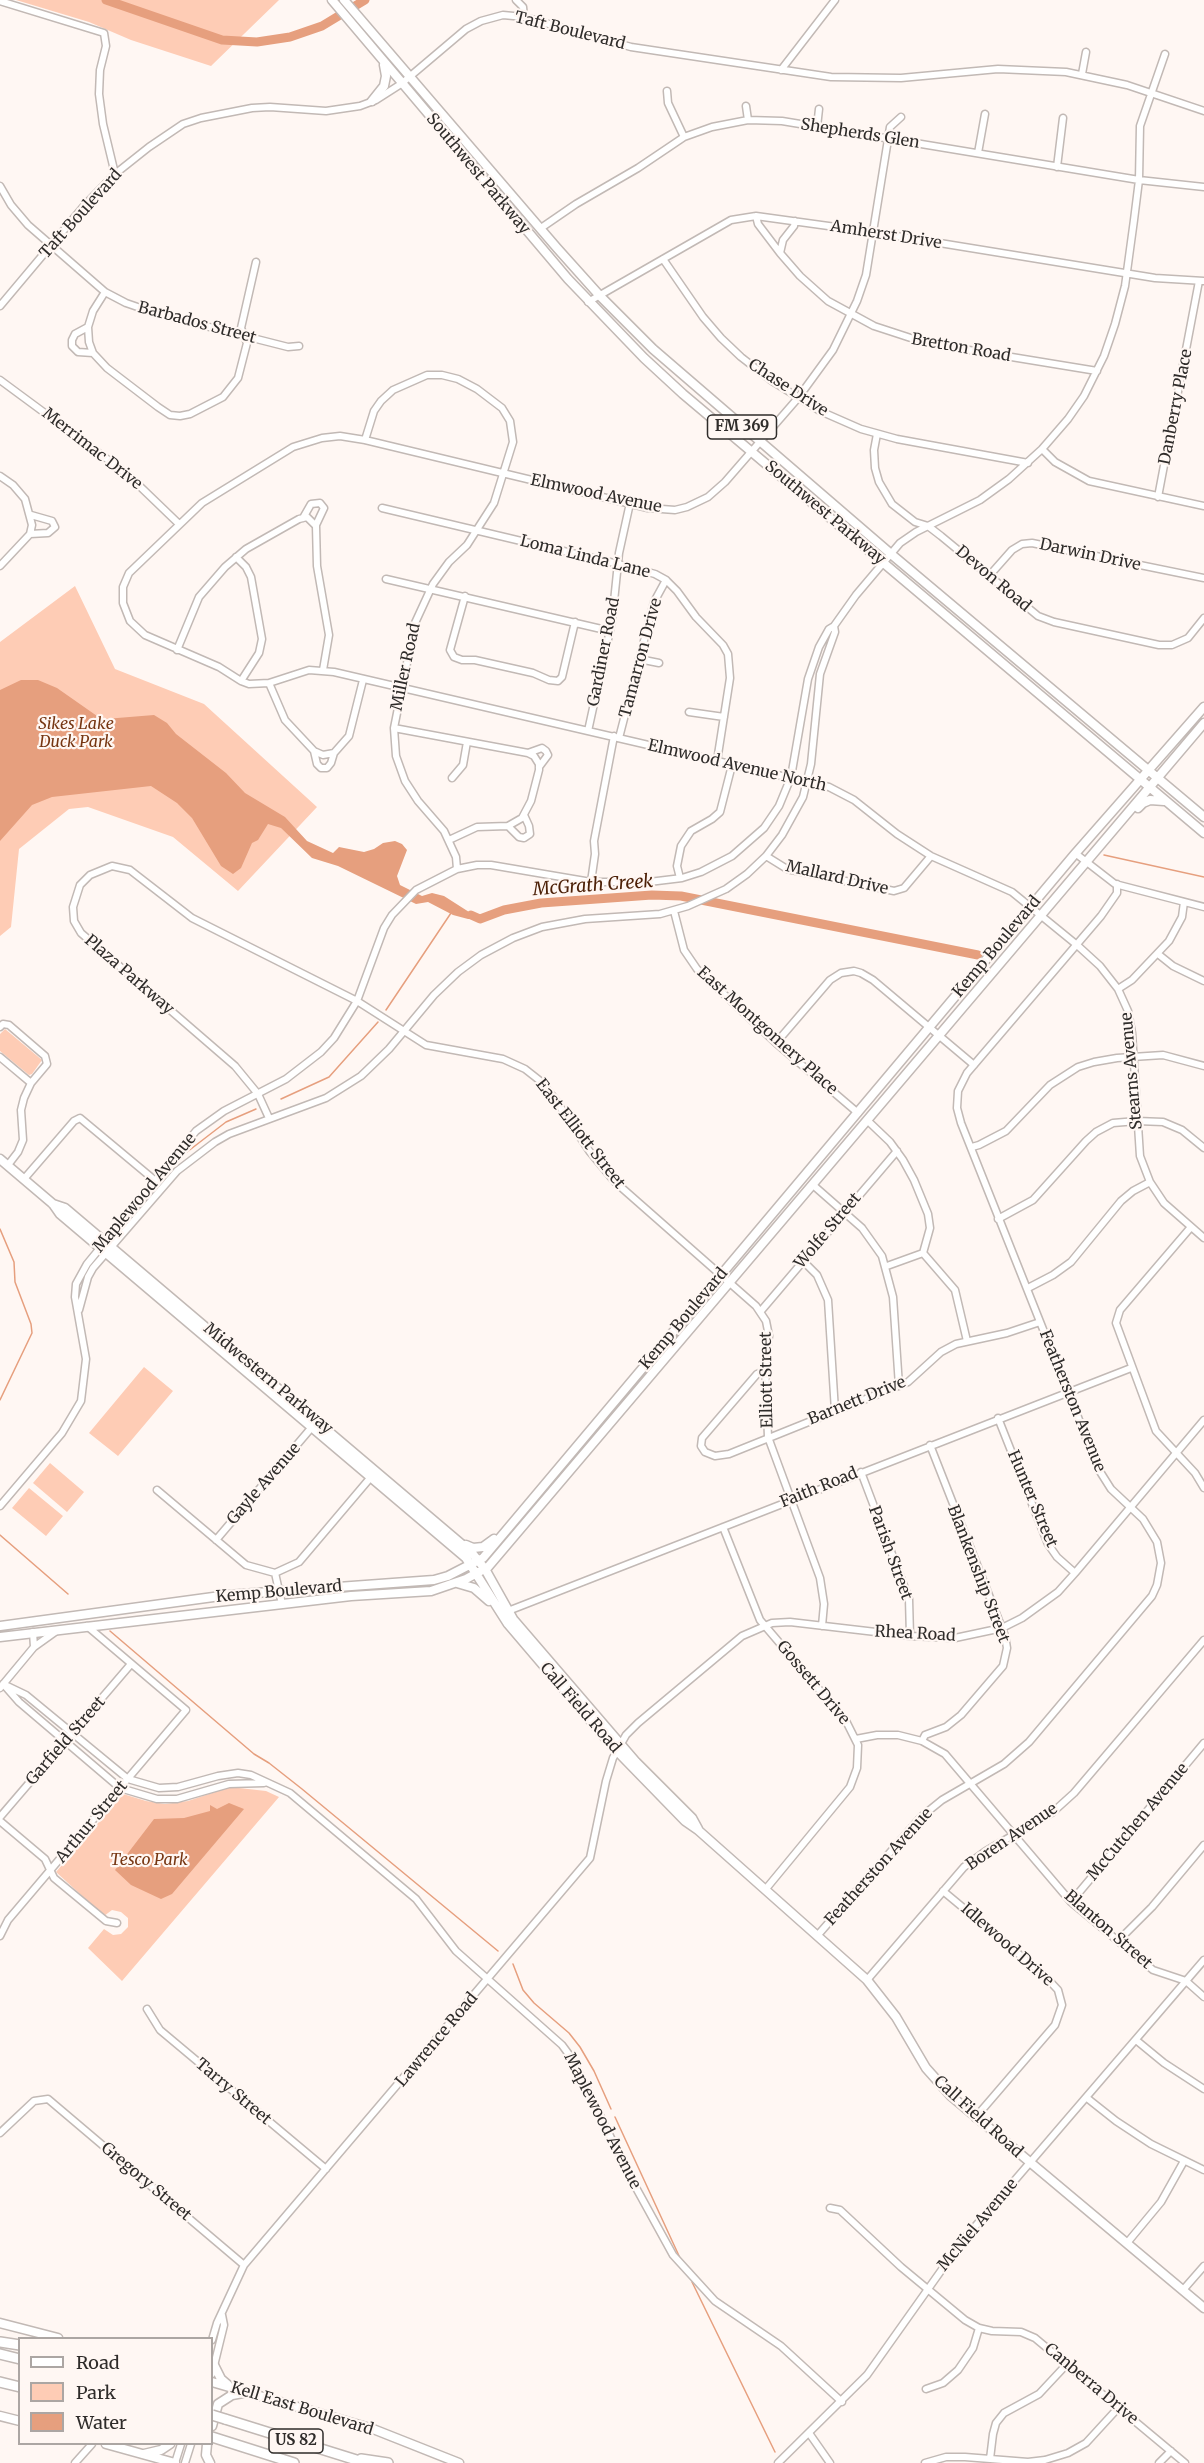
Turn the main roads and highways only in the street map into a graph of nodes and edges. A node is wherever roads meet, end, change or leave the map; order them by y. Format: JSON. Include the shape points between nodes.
{"nodes":[{"id":1,"x":332,"y":0,"type":"edge"},
{"id":2,"x":344,"y":0,"type":"edge"},
{"id":3,"x":375,"y":43,"type":"junction"},
{"id":4,"x":383,"y":62,"type":"junction"},
{"id":5,"x":372,"y":101,"type":"road end"},
{"id":6,"x":470,"y":145,"type":"junction"},
{"id":7,"x":461,"y":154,"type":"junction"},
{"id":8,"x":642,"y":338,"type":"junction"},
{"id":9,"x":633,"y":348,"type":"junction"},
{"id":10,"x":1014,"y":657,"type":"junction"},
{"id":11,"x":1006,"y":665,"type":"junction"},
{"id":12,"x":1204,"y":707,"type":"edge"},
{"id":13,"x":1204,"y":723,"type":"edge"},
{"id":14,"x":1178,"y":737,"type":"junction"},
{"id":15,"x":1134,"y":758,"type":"junction"},
{"id":16,"x":1123,"y":765,"type":"junction"},
{"id":17,"x":1149,"y":771,"type":"junction"},
{"id":18,"x":1157,"y":778,"type":"junction"},
{"id":19,"x":1141,"y":780,"type":"junction"},
{"id":20,"x":1149,"y":787,"type":"junction"},
{"id":21,"x":1119,"y":805,"type":"junction"},
{"id":22,"x":1170,"y":805,"type":"junction"},
{"id":23,"x":1204,"y":817,"type":"edge"},
{"id":24,"x":1119,"y":823,"type":"junction"},
{"id":25,"x":1204,"y":833,"type":"edge"},
{"id":26,"x":858,"y":1113,"type":"junction"},
{"id":27,"x":868,"y":1121,"type":"junction"},
{"id":28,"x":0,"y":1159,"type":"edge"},
{"id":29,"x":804,"y":1177,"type":"junction"},
{"id":30,"x":813,"y":1185,"type":"junction"},
{"id":31,"x":315,"y":1424,"type":"junction"},
{"id":32,"x":508,"y":1527,"type":"junction"},
{"id":33,"x":456,"y":1538,"type":"junction"},
{"id":34,"x":475,"y":1563,"type":"junction"},
{"id":35,"x":481,"y":1571,"type":"junction"},
{"id":36,"x":457,"y":1583,"type":"junction"},
{"id":37,"x":194,"y":1600,"type":"junction"},
{"id":38,"x":498,"y":1609,"type":"junction"},
{"id":39,"x":196,"y":1614,"type":"junction"},
{"id":40,"x":32,"y":1622,"type":"junction"},
{"id":41,"x":0,"y":1626,"type":"edge"},
{"id":42,"x":33,"y":1632,"type":"junction"},
{"id":43,"x":0,"y":1637,"type":"edge"},
{"id":44,"x":549,"y":1666,"type":"junction"},
{"id":45,"x":1204,"y":2308,"type":"edge"},
{"id":46,"x":0,"y":2323,"type":"edge"},
{"id":47,"x":54,"y":2337,"type":"edge"},
{"id":48,"x":0,"y":2342,"type":"edge"},
{"id":49,"x":18,"y":2345,"type":"edge"},
{"id":50,"x":0,"y":2354,"type":"edge"},
{"id":51,"x":18,"y":2358,"type":"edge"},
{"id":52,"x":214,"y":2365,"type":"road end"},
{"id":53,"x":0,"y":2382,"type":"edge"},
{"id":54,"x":213,"y":2382,"type":"edge"},
{"id":55,"x":18,"y":2386,"type":"edge"},
{"id":56,"x":230,"y":2387,"type":"junction"},
{"id":57,"x":246,"y":2392,"type":"junction"},
{"id":58,"x":213,"y":2415,"type":"edge"},
{"id":59,"x":1,"y":2418,"type":"edge"},
{"id":60,"x":18,"y":2421,"type":"edge"},
{"id":61,"x":213,"y":2423,"type":"edge"},
{"id":62,"x":216,"y":2438,"type":"edge"},
{"id":63,"x":110,"y":2445,"type":"edge"},
{"id":64,"x":168,"y":2445,"type":"edge"},
{"id":65,"x":207,"y":2445,"type":"edge"},
{"id":66,"x":134,"y":2451,"type":"junction"},
{"id":67,"x":144,"y":2454,"type":"junction"},
{"id":68,"x":352,"y":2457,"type":"junction"},
{"id":69,"x":152,"y":2463,"type":"edge"},
{"id":70,"x":175,"y":2463,"type":"edge"},
{"id":71,"x":210,"y":2463,"type":"edge"},
{"id":72,"x":294,"y":2463,"type":"edge"},
{"id":73,"x":366,"y":2463,"type":"edge"},
{"id":74,"x":388,"y":2463,"type":"edge"},
{"id":75,"x":459,"y":2463,"type":"edge"}],
"edges":[{"from":1,"to":3,"type":"main road","name":"Southwest Parkway","number":"FM 369"},
{"from":2,"to":3,"type":"main road","name":"Southwest Parkway","number":"FM 369"},
{"from":3,"to":4,"type":"main road","name":"Southwest Parkway","number":"FM 369"},
{"from":3,"to":6,"type":"main road","name":"Southwest Parkway","number":"FM 369","via":[[410,76]]},
{"from":4,"to":5,"type":"main road","via":[[384,86]]},
{"from":4,"to":7,"type":"main road","name":"Southwest Parkway","number":"FM 369"},
{"from":6,"to":7,"type":"main road"},
{"from":6,"to":8,"type":"main road","name":"Southwest Parkway","number":"FM 369","via":[[600,296]]},
{"from":7,"to":9,"type":"main road","name":"Southwest Parkway","number":"FM 369","via":[[588,302]]},
{"from":8,"to":9,"type":"main road"},
{"from":8,"to":10,"type":"main road","name":"Southwest Parkway","number":"FM 369"},
{"from":9,"to":11,"type":"main road","name":"Southwest Parkway","number":"FM 369"},
{"from":10,"to":11,"type":"main road"},
{"from":10,"to":15,"type":"main road","name":"Southwest Parkway","number":"FM 369"},
{"from":11,"to":16,"type":"main road","name":"Southwest Parkway","number":"FM 369"},
{"from":12,"to":14,"type":"main road","name":"Kemp Boulevard"},
{"from":13,"to":18,"type":"main road","name":"Kemp Boulevard"},
{"from":14,"to":15,"type":"main road","via":[[1151,760]]},
{"from":14,"to":17,"type":"main road","name":"Kemp Boulevard"},
{"from":15,"to":17,"type":"main road","name":"Southwest Parkway","number":"FM 369"},
{"from":16,"to":19,"type":"main road","name":"Southwest Parkway","number":"FM 369"},
{"from":16,"to":21,"type":"main road","via":[[1129,785]]},
{"from":17,"to":18,"type":"main road","name":"Southwest Parkway","number":"FM 369"},
{"from":17,"to":19,"type":"main road","name":"Kemp Boulevard"},
{"from":18,"to":20,"type":"main road","name":"Kemp Boulevard"},
{"from":18,"to":23,"type":"main road","name":"Southwest Parkway","number":"FM 369"},
{"from":19,"to":20,"type":"main road","name":"Southwest Parkway","number":"FM 369"},
{"from":19,"to":21,"type":"main road","name":"Kemp Boulevard"},
{"from":20,"to":22,"type":"main road","name":"Southwest Parkway","number":"FM 369"},
{"from":20,"to":24,"type":"main road","name":"Kemp Boulevard"},
{"from":21,"to":26,"type":"main road","name":"Kemp Boulevard"},
{"from":22,"to":24,"type":"main road","via":[[1150,800]]},
{"from":22,"to":25,"type":"main road","name":"Southwest Parkway","number":"FM 369"},
{"from":24,"to":27,"type":"main road","name":"Kemp Boulevard"},
{"from":26,"to":27,"type":"main road"},
{"from":26,"to":29,"type":"main road","name":"Kemp Boulevard"},
{"from":27,"to":30,"type":"main road","name":"Kemp Boulevard"},
{"from":28,"to":31,"type":"main road","name":"Midwestern Parkway","via":[[52,1204],[65,1208]]},
{"from":29,"to":30,"type":"main road"},
{"from":29,"to":32,"type":"main road","name":"Kemp Boulevard"},
{"from":30,"to":35,"type":"main road","name":"Kemp Boulevard","via":[[497,1558]]},
{"from":31,"to":33,"type":"main road","name":"Midwestern Parkway"},
{"from":31,"to":34,"type":"main road","name":"Midwestern Parkway","via":[[371,1477]]},
{"from":32,"to":33,"type":"main road","via":[[488,1545],[478,1548]]},
{"from":32,"to":34,"type":"main road","name":"Kemp Boulevard"},
{"from":33,"to":34,"type":"main road","name":"Midwestern Parkway"},
{"from":34,"to":35,"type":"main road"},
{"from":34,"to":37,"type":"main road","name":"Kemp Boulevard","via":[[434,1580]]},
{"from":35,"to":36,"type":"main road","name":"Kemp Boulevard"},
{"from":35,"to":38,"type":"main road","name":"Call Field Road"},
{"from":35,"to":44,"type":"main road","name":"Call Field Road"},
{"from":36,"to":38,"type":"main road","via":[[474,1588]]},
{"from":36,"to":39,"type":"main road","name":"Kemp Boulevard","via":[[431,1591]]},
{"from":37,"to":39,"type":"main road"},
{"from":37,"to":40,"type":"main road","name":"Kemp Boulevard"},
{"from":38,"to":44,"type":"main road","name":"Call Field Road"},
{"from":39,"to":42,"type":"main road","name":"Kemp Boulevard"},
{"from":40,"to":41,"type":"main road","name":"Kemp Boulevard"},
{"from":40,"to":42,"type":"main road"},
{"from":42,"to":43,"type":"main road","name":"Kemp Boulevard"},
{"from":44,"to":45,"type":"main road","name":"Call Field Road","via":[[685,1821],[867,1980],[896,2017],[936,2082]]},
{"from":46,"to":47,"type":"main road"},
{"from":48,"to":49,"type":"highway"},
{"from":50,"to":51,"type":"highway"},
{"from":52,"to":56,"type":"main road"},
{"from":53,"to":55,"type":"highway"},
{"from":54,"to":56,"type":"main road","name":"Kell East Boulevard"},
{"from":56,"to":57,"type":"main road","name":"Kell East Boulevard"},
{"from":57,"to":61,"type":"main road","via":[[224,2398],[218,2404]]},
{"from":57,"to":75,"type":"main road","name":"Kell East Boulevard","via":[[373,2429]]},
{"from":58,"to":68,"type":"highway","number":"US 82","bridge":true},
{"from":59,"to":60,"type":"main road"},
{"from":62,"to":72,"type":"highway","number":"US 82"},
{"from":63,"to":66,"type":"main road"},
{"from":64,"to":67,"type":"main road"},
{"from":65,"to":71,"type":"main road"},
{"from":66,"to":67,"type":"main road"},
{"from":66,"to":69,"type":"main road"},
{"from":67,"to":70,"type":"main road"},
{"from":68,"to":73,"type":"highway","number":"US 82"},
{"from":68,"to":74,"type":"highway"}]}
